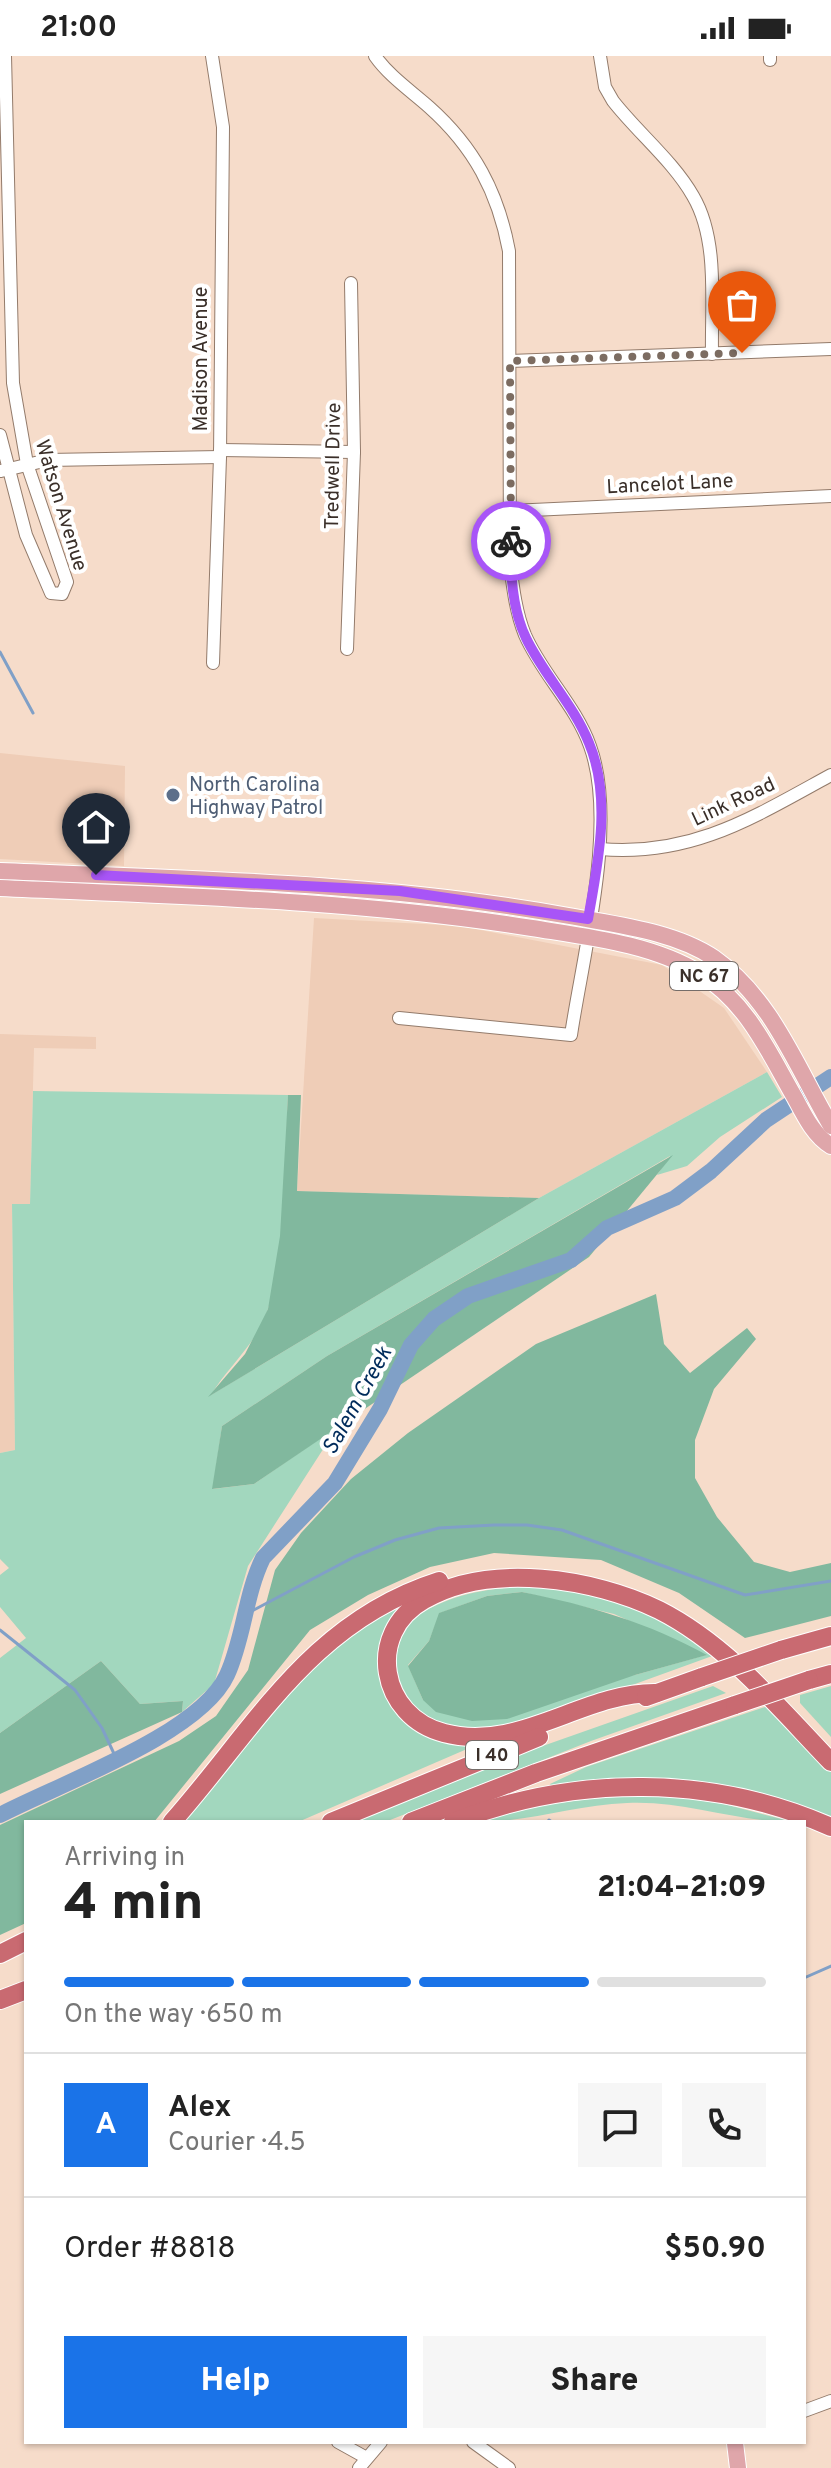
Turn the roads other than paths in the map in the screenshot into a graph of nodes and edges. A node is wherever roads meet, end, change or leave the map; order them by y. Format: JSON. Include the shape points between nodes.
{"nodes":[{"id":1,"x":5,"y":56,"type":"edge"},
{"id":2,"x":212,"y":56,"type":"edge"},
{"id":3,"x":375,"y":56,"type":"edge"},
{"id":4,"x":600,"y":56,"type":"edge"},
{"id":5,"x":4,"y":213,"type":"edge"},
{"id":6,"x":351,"y":283,"type":"dead end"},
{"id":7,"x":831,"y":349,"type":"edge"},
{"id":8,"x":712,"y":354,"type":"junction"},
{"id":9,"x":510,"y":361,"type":"junction"},
{"id":10,"x":0,"y":435,"type":"edge"},
{"id":11,"x":354,"y":452,"type":"junction"},
{"id":12,"x":220,"y":453,"type":"junction"},
{"id":13,"x":27,"y":464,"type":"junction"},
{"id":14,"x":3,"y":470,"type":"edge"},
{"id":15,"x":831,"y":496,"type":"edge"},
{"id":16,"x":511,"y":511,"type":"junction"},
{"id":17,"x":347,"y":649,"type":"dead end"},
{"id":18,"x":213,"y":663,"type":"dead end"},
{"id":19,"x":831,"y":775,"type":"edge"},
{"id":20,"x":600,"y":849,"type":"junction"},
{"id":21,"x":8,"y":871,"type":"edge"},
{"id":22,"x":0,"y":878,"type":"edge"},
{"id":23,"x":0,"y":888,"type":"edge"},
{"id":24,"x":587,"y":928,"type":"junction"},
{"id":25,"x":399,"y":1018,"type":"dead end"},
{"id":26,"x":831,"y":1126,"type":"edge"},
{"id":27,"x":831,"y":1146,"type":"edge"},
{"id":28,"x":831,"y":1636,"type":"edge"},
{"id":29,"x":831,"y":1674,"type":"edge"},
{"id":30,"x":656,"y":1693,"type":"junction"},
{"id":31,"x":831,"y":1748,"type":"edge"},
{"id":32,"x":831,"y":1762,"type":"edge"},
{"id":33,"x":174,"y":1820,"type":"edge"},
{"id":34,"x":336,"y":1820,"type":"edge"},
{"id":35,"x":416,"y":1820,"type":"edge"},
{"id":36,"x":460,"y":1820,"type":"edge"},
{"id":37,"x":831,"y":1827,"type":"edge"},
{"id":38,"x":24,"y":1942,"type":"edge"},
{"id":39,"x":0,"y":1954,"type":"edge"},
{"id":40,"x":24,"y":1955,"type":"edge"},
{"id":41,"x":0,"y":1964,"type":"edge"},
{"id":42,"x":24,"y":1991,"type":"edge"},
{"id":43,"x":0,"y":2000,"type":"edge"},
{"id":44,"x":831,"y":2401,"type":"edge"},
{"id":45,"x":806,"y":2410,"type":"edge"},
{"id":46,"x":340,"y":2444,"type":"edge"},
{"id":47,"x":379,"y":2444,"type":"edge"},
{"id":48,"x":476,"y":2444,"type":"edge"},
{"id":49,"x":736,"y":2444,"type":"edge"},
{"id":50,"x":362,"y":2463,"type":"edge"},
{"id":51,"x":509,"y":2468,"type":"edge"},
{"id":52,"x":738,"y":2468,"type":"edge"}],
"edges":[{"from":1,"to":5,"type":"street","name":"Watson Avenue"},
{"from":2,"to":12,"type":"street","name":"Madison Avenue","via":[[223,127]]},
{"from":3,"to":9,"type":"street","via":[[448,124],[485,174],[509,251]]},
{"from":4,"to":8,"type":"street","via":[[613,101],[687,186],[701,212],[708,245]]},
{"from":5,"to":13,"type":"street","name":"Watson Avenue","via":[[13,383]]},
{"from":6,"to":11,"type":"street","name":"Tredwell Drive"},
{"from":7,"to":8,"type":"street"},
{"from":8,"to":9,"type":"street"},
{"from":9,"to":16,"type":"street"},
{"from":10,"to":14,"type":"street","name":"Watson Avenue"},
{"from":11,"to":12,"type":"street"},
{"from":11,"to":17,"type":"street","name":"Tredwell Drive"},
{"from":12,"to":13,"type":"street"},
{"from":12,"to":18,"type":"street","name":"Madison Avenue"},
{"from":13,"to":14,"type":"street"},
{"from":13,"to":14,"type":"street","name":"Watson Avenue","via":[[67,582],[57,596],[26,535]]},
{"from":15,"to":16,"type":"street","name":"Lancelot Lane"},
{"from":16,"to":20,"type":"street","via":[[510,564],[518,615],[526,638],[590,744],[600,801]]},
{"from":19,"to":20,"type":"street","name":"Link Road","via":[[706,838],[659,850]]},
{"from":20,"to":24,"type":"street"},
{"from":21,"to":22,"type":"main road"},
{"from":21,"to":24,"type":"main road","number":"NC 67","via":[[363,888],[492,902]]},
{"from":23,"to":24,"type":"main road","number":"NC 67","via":[[379,907]]},
{"from":24,"to":25,"type":"street","via":[[571,1035]]},
{"from":24,"to":26,"type":"main road","number":"NC 67","via":[[644,931],[711,956],[737,976],[773,1017]]},
{"from":24,"to":27,"type":"main road","number":"NC 67","via":[[664,956],[716,984],[753,1023],[805,1117]]},
{"from":28,"to":30,"type":"highway","number":"I 40","bridge":true},
{"from":29,"to":35,"type":"highway","number":"I 40","bridge":true,"via":[[536,1773]]},
{"from":30,"to":32,"type":"highway","via":[[631,1693],[518,1732],[457,1736],[429,1728],[400,1705],[387,1678],[386,1656],[392,1632],[406,1613],[448,1589],[517,1579],[597,1588],[658,1610],[711,1644]]},
{"from":30,"to":34,"type":"highway","number":"I 40"},
{"from":31,"to":33,"type":"highway","via":[[738,1653],[675,1608],[593,1576],[487,1571],[403,1595],[328,1641],[295,1672]]},
{"from":36,"to":37,"type":"highway","via":[[536,1797],[647,1787],[730,1795]]},
{"from":38,"to":39,"type":"highway"},
{"from":40,"to":41,"type":"highway"},
{"from":42,"to":43,"type":"highway"},
{"from":44,"to":45,"type":"street"},
{"from":46,"to":50,"type":"street"},
{"from":47,"to":50,"type":"street"},
{"from":48,"to":51,"type":"street"},
{"from":49,"to":52,"type":"main road"}]}
